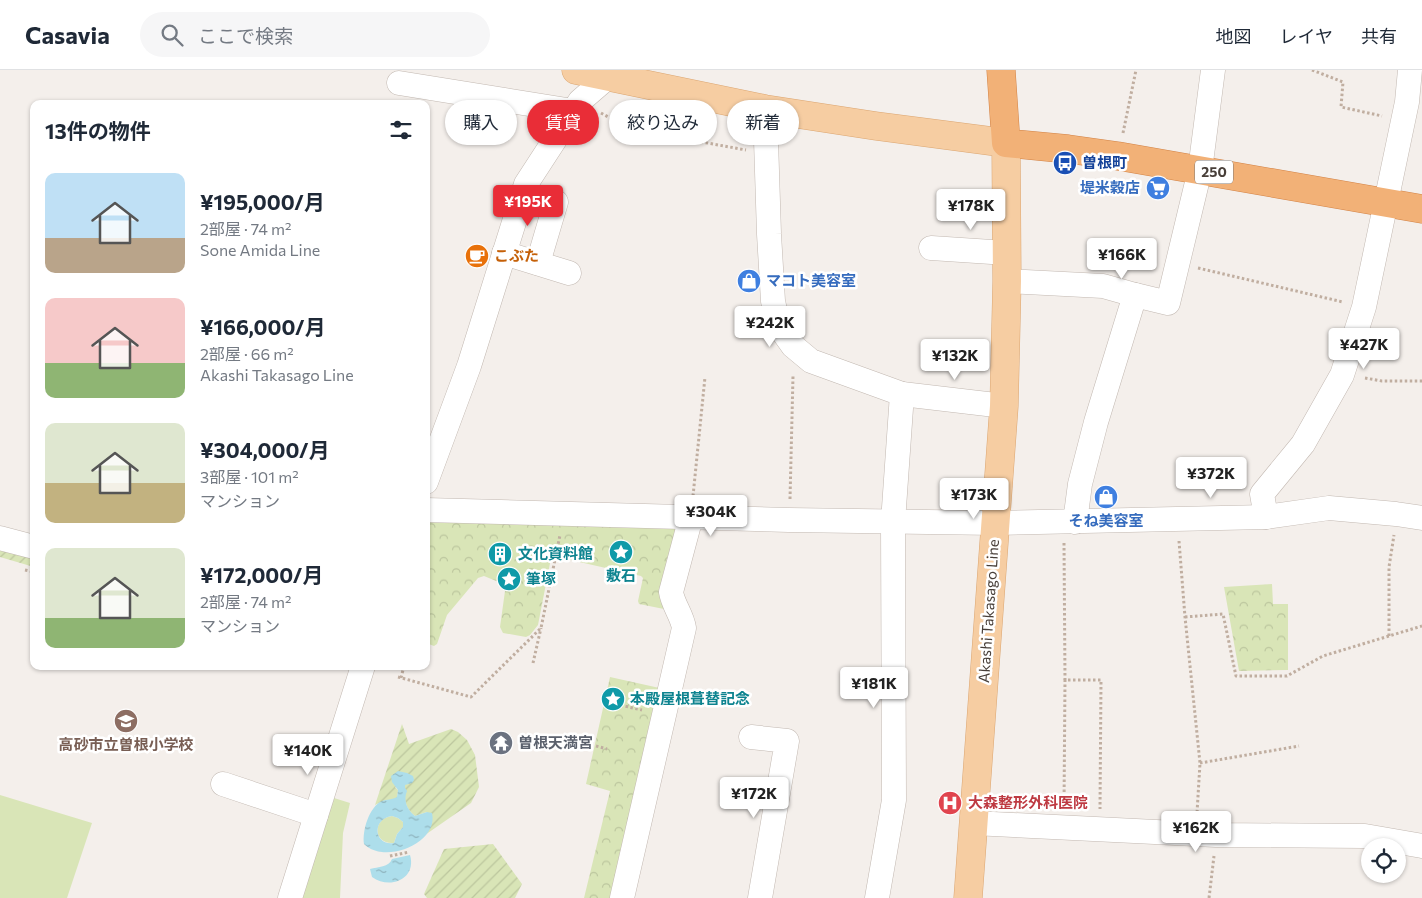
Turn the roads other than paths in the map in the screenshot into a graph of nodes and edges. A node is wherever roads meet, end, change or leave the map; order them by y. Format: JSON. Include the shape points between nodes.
{"nodes":[{"id":1,"x":576,"y":70,"type":"edge"},
{"id":2,"x":1001,"y":70,"type":"edge"},
{"id":3,"x":1213,"y":70,"type":"edge"},
{"id":4,"x":1410,"y":70,"type":"edge"},
{"id":5,"x":609,"y":76,"type":"junction"},
{"id":6,"x":649,"y":77,"type":"edge"},
{"id":7,"x":399,"y":83,"type":"dead end"},
{"id":8,"x":530,"y":100,"type":"edge"},
{"id":9,"x":583,"y":100,"type":"edge"},
{"id":10,"x":735,"y":100,"type":"edge"},
{"id":11,"x":1411,"y":110,"type":"edge"},
{"id":12,"x":799,"y":114,"type":"edge"},
{"id":13,"x":1006,"y":143,"type":"junction"},
{"id":14,"x":551,"y":145,"type":"edge"},
{"id":15,"x":766,"y":145,"type":"edge"},
{"id":16,"x":1200,"y":170,"type":"junction"},
{"id":17,"x":556,"y":202,"type":"dead end"},
{"id":18,"x":1386,"y":202,"type":"junction"},
{"id":19,"x":1422,"y":208,"type":"edge"},
{"id":20,"x":931,"y":248,"type":"dead end"},
{"id":21,"x":504,"y":253,"type":"junction"},
{"id":22,"x":1007,"y":253,"type":"junction"},
{"id":23,"x":538,"y":263,"type":"junction"},
{"id":24,"x":569,"y":273,"type":"dead end"},
{"id":25,"x":1008,"y":282,"type":"junction"},
{"id":26,"x":1135,"y":294,"type":"junction"},
{"id":27,"x":902,"y":394,"type":"junction"},
{"id":28,"x":1004,"y":406,"type":"junction"},
{"id":29,"x":430,"y":471,"type":"edge"},
{"id":30,"x":430,"y":510,"type":"edge"},
{"id":31,"x":691,"y":517,"type":"junction"},
{"id":32,"x":1266,"y":517,"type":"junction"},
{"id":33,"x":1422,"y":518,"type":"edge"},
{"id":34,"x":893,"y":522,"type":"junction"},
{"id":35,"x":1070,"y":522,"type":"junction"},
{"id":36,"x":996,"y":523,"type":"junction"},
{"id":37,"x":0,"y":538,"type":"edge"},
{"id":38,"x":30,"y":546,"type":"edge"},
{"id":39,"x":361,"y":670,"type":"edge"},
{"id":40,"x":751,"y":737,"type":"dead end"},
{"id":41,"x":223,"y":784,"type":"dead end"},
{"id":42,"x":316,"y":815,"type":"junction"},
{"id":43,"x":973,"y":823,"type":"junction"},
{"id":44,"x":1422,"y":846,"type":"edge"},
{"id":45,"x":290,"y":898,"type":"edge"},
{"id":46,"x":622,"y":898,"type":"edge"},
{"id":47,"x":760,"y":898,"type":"edge"},
{"id":48,"x":877,"y":898,"type":"edge"},
{"id":49,"x":968,"y":898,"type":"edge"}],
"edges":[{"from":1,"to":5,"type":"main road"},
{"from":2,"to":13,"type":"highway"},
{"from":3,"to":16,"type":"street"},
{"from":4,"to":11,"type":"street"},
{"from":5,"to":6,"type":"main road"},
{"from":5,"to":9,"type":"street"},
{"from":6,"to":10,"type":"main road"},
{"from":7,"to":8,"type":"street"},
{"from":11,"to":18,"type":"street"},
{"from":12,"to":13,"type":"main road"},
{"from":13,"to":16,"type":"highway","number":"250","via":[[1068,149]]},
{"from":13,"to":22,"type":"main road","name":"Akashi Takasago Line"},
{"from":14,"to":21,"type":"street","via":[[526,184]]},
{"from":15,"to":27,"type":"street","via":[[772,301],[778,325],[793,346],[811,361]]},
{"from":16,"to":18,"type":"highway","number":"250"},
{"from":16,"to":26,"type":"street","via":[[1168,303]]},
{"from":17,"to":23,"type":"street"},
{"from":18,"to":19,"type":"highway","number":"250"},
{"from":18,"to":32,"type":"street","via":[[1364,307],[1342,375],[1303,444],[1262,494]]},
{"from":20,"to":22,"type":"street"},
{"from":21,"to":23,"type":"street"},
{"from":21,"to":29,"type":"street","via":[[469,366]]},
{"from":22,"to":25,"type":"main road","name":"Akashi Takasago Line"},
{"from":23,"to":24,"type":"street"},
{"from":25,"to":26,"type":"street","via":[[1103,286]]},
{"from":25,"to":28,"type":"main road","name":"Akashi Takasago Line"},
{"from":26,"to":35,"type":"street"},
{"from":27,"to":28,"type":"street"},
{"from":27,"to":34,"type":"street"},
{"from":28,"to":36,"type":"main road","name":"Akashi Takasago Line"},
{"from":30,"to":31,"type":"street"},
{"from":31,"to":34,"type":"street"},
{"from":31,"to":46,"type":"street","via":[[671,592],[684,628]]},
{"from":32,"to":33,"type":"street","via":[[1329,508]]},
{"from":32,"to":35,"type":"street"},
{"from":34,"to":36,"type":"street"},
{"from":34,"to":48,"type":"street","via":[[894,800]]},
{"from":35,"to":36,"type":"street"},
{"from":36,"to":43,"type":"main road","name":"Akashi Takasago Line"},
{"from":37,"to":38,"type":"street"},
{"from":39,"to":42,"type":"street"},
{"from":40,"to":47,"type":"street","via":[[787,741]]},
{"from":41,"to":42,"type":"street"},
{"from":42,"to":45,"type":"street"},
{"from":43,"to":44,"type":"street","via":[[1206,834],[1365,836]]},
{"from":43,"to":49,"type":"main road","name":"Akashi Takasago Line"}]}
